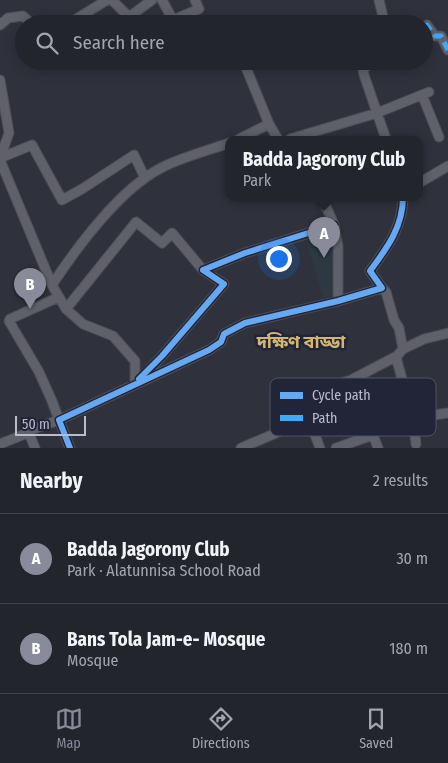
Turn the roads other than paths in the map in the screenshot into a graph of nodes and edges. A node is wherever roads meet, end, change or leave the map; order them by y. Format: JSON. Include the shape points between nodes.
{"nodes":[{"id":1,"x":107,"y":0,"type":"edge"},
{"id":2,"x":112,"y":0,"type":"edge"},
{"id":3,"x":152,"y":0,"type":"edge"},
{"id":4,"x":162,"y":0,"type":"edge"},
{"id":5,"x":195,"y":0,"type":"edge"},
{"id":6,"x":379,"y":0,"type":"edge"},
{"id":7,"x":83,"y":15,"type":"edge"},
{"id":8,"x":126,"y":15,"type":"edge"},
{"id":9,"x":131,"y":15,"type":"edge"},
{"id":10,"x":170,"y":15,"type":"edge"},
{"id":11,"x":185,"y":15,"type":"edge"},
{"id":12,"x":383,"y":15,"type":"edge"},
{"id":13,"x":15,"y":17,"type":"edge"},
{"id":14,"x":0,"y":25,"type":"edge"},
{"id":15,"x":433,"y":33,"type":"edge"},
{"id":16,"x":448,"y":50,"type":"edge"},
{"id":17,"x":247,"y":70,"type":"edge"},
{"id":18,"x":364,"y":70,"type":"edge"},
{"id":19,"x":0,"y":80,"type":"edge"},
{"id":20,"x":377,"y":113,"type":"junction"},
{"id":21,"x":269,"y":124,"type":"junction"},
{"id":22,"x":245,"y":136,"type":"edge"},
{"id":23,"x":276,"y":136,"type":"edge"},
{"id":24,"x":308,"y":136,"type":"edge"},
{"id":25,"x":385,"y":136,"type":"edge"},
{"id":26,"x":439,"y":137,"type":"dead end"},
{"id":27,"x":225,"y":144,"type":"edge"},
{"id":28,"x":0,"y":159,"type":"edge"},
{"id":29,"x":447,"y":169,"type":"edge"},
{"id":30,"x":145,"y":178,"type":"junction"},
{"id":31,"x":423,"y":181,"type":"edge"},
{"id":32,"x":324,"y":201,"type":"edge"},
{"id":33,"x":403,"y":201,"type":"edge"},
{"id":34,"x":334,"y":225,"type":"junction"},
{"id":35,"x":203,"y":270,"type":"junction"},
{"id":36,"x":52,"y":285,"type":"junction"},
{"id":37,"x":382,"y":288,"type":"junction"},
{"id":38,"x":59,"y":297,"type":"junction"},
{"id":39,"x":338,"y":301,"type":"junction"},
{"id":40,"x":66,"y":309,"type":"junction"},
{"id":41,"x":448,"y":333,"type":"edge"},
{"id":42,"x":400,"y":352,"type":"junction"},
{"id":43,"x":354,"y":378,"type":"edge"},
{"id":44,"x":402,"y":378,"type":"edge"},
{"id":45,"x":135,"y":384,"type":"junction"},
{"id":46,"x":59,"y":420,"type":"junction"},
{"id":47,"x":28,"y":431,"type":"junction"},
{"id":48,"x":270,"y":436,"type":"edge"},
{"id":49,"x":315,"y":436,"type":"edge"},
{"id":50,"x":369,"y":436,"type":"edge"},
{"id":51,"x":415,"y":436,"type":"edge"},
{"id":52,"x":0,"y":444,"type":"edge"},
{"id":53,"x":416,"y":444,"type":"dead end"},
{"id":54,"x":35,"y":448,"type":"edge"},
{"id":55,"x":70,"y":448,"type":"edge"},
{"id":56,"x":241,"y":448,"type":"edge"},
{"id":57,"x":320,"y":448,"type":"edge"},
{"id":58,"x":336,"y":448,"type":"edge"}],
"edges":[{"from":1,"to":7,"type":"street"},
{"from":2,"to":8,"type":"street"},
{"from":3,"to":9,"type":"street"},
{"from":4,"to":10,"type":"street"},
{"from":5,"to":11,"type":"street","via":[[199,9]]},
{"from":6,"to":12,"type":"street"},
{"from":13,"to":14,"type":"street"},
{"from":15,"to":16,"type":"street","via":[[441,36]]},
{"from":17,"to":21,"type":"street"},
{"from":18,"to":20,"type":"street"},
{"from":19,"to":28,"type":"street","via":[[9,132]]},
{"from":20,"to":24,"type":"street"},
{"from":20,"to":25,"type":"street"},
{"from":20,"to":26,"type":"street","via":[[426,93]]},
{"from":21,"to":22,"type":"street"},
{"from":21,"to":23,"type":"street"},
{"from":27,"to":30,"type":"street","via":[[161,168]]},
{"from":28,"to":30,"type":"street","via":[[32,145],[62,200],[134,155]]},
{"from":28,"to":36,"type":"street"},
{"from":29,"to":31,"type":"street"},
{"from":30,"to":36,"type":"street","via":[[118,200]]},
{"from":32,"to":34,"type":"street"},
{"from":33,"to":37,"type":"street","via":[[398,229],[370,271]]},
{"from":34,"to":35,"type":"street"},
{"from":34,"to":39,"type":"street","via":[[338,246]]},
{"from":35,"to":40,"type":"street","via":[[172,233],[162,243],[136,222]]},
{"from":35,"to":45,"type":"street","via":[[224,284]]},
{"from":36,"to":38,"type":"street"},
{"from":37,"to":39,"type":"street"},
{"from":37,"to":42,"type":"street","via":[[399,328]]},
{"from":38,"to":40,"type":"street"},
{"from":38,"to":46,"type":"street","via":[[9,321],[39,372]]},
{"from":39,"to":45,"type":"street","via":[[245,323],[224,334],[221,342],[209,350]]},
{"from":40,"to":45,"type":"street","via":[[83,324],[113,336],[135,361]]},
{"from":41,"to":42,"type":"street","via":[[424,339]]},
{"from":42,"to":43,"type":"street"},
{"from":42,"to":44,"type":"street","via":[[397,361]]},
{"from":45,"to":46,"type":"street"},
{"from":46,"to":47,"type":"street"},
{"from":46,"to":55,"type":"street"},
{"from":47,"to":52,"type":"street"},
{"from":47,"to":54,"type":"street"},
{"from":48,"to":56,"type":"street"},
{"from":49,"to":57,"type":"street"},
{"from":50,"to":58,"type":"street"},
{"from":51,"to":53,"type":"street"}]}
